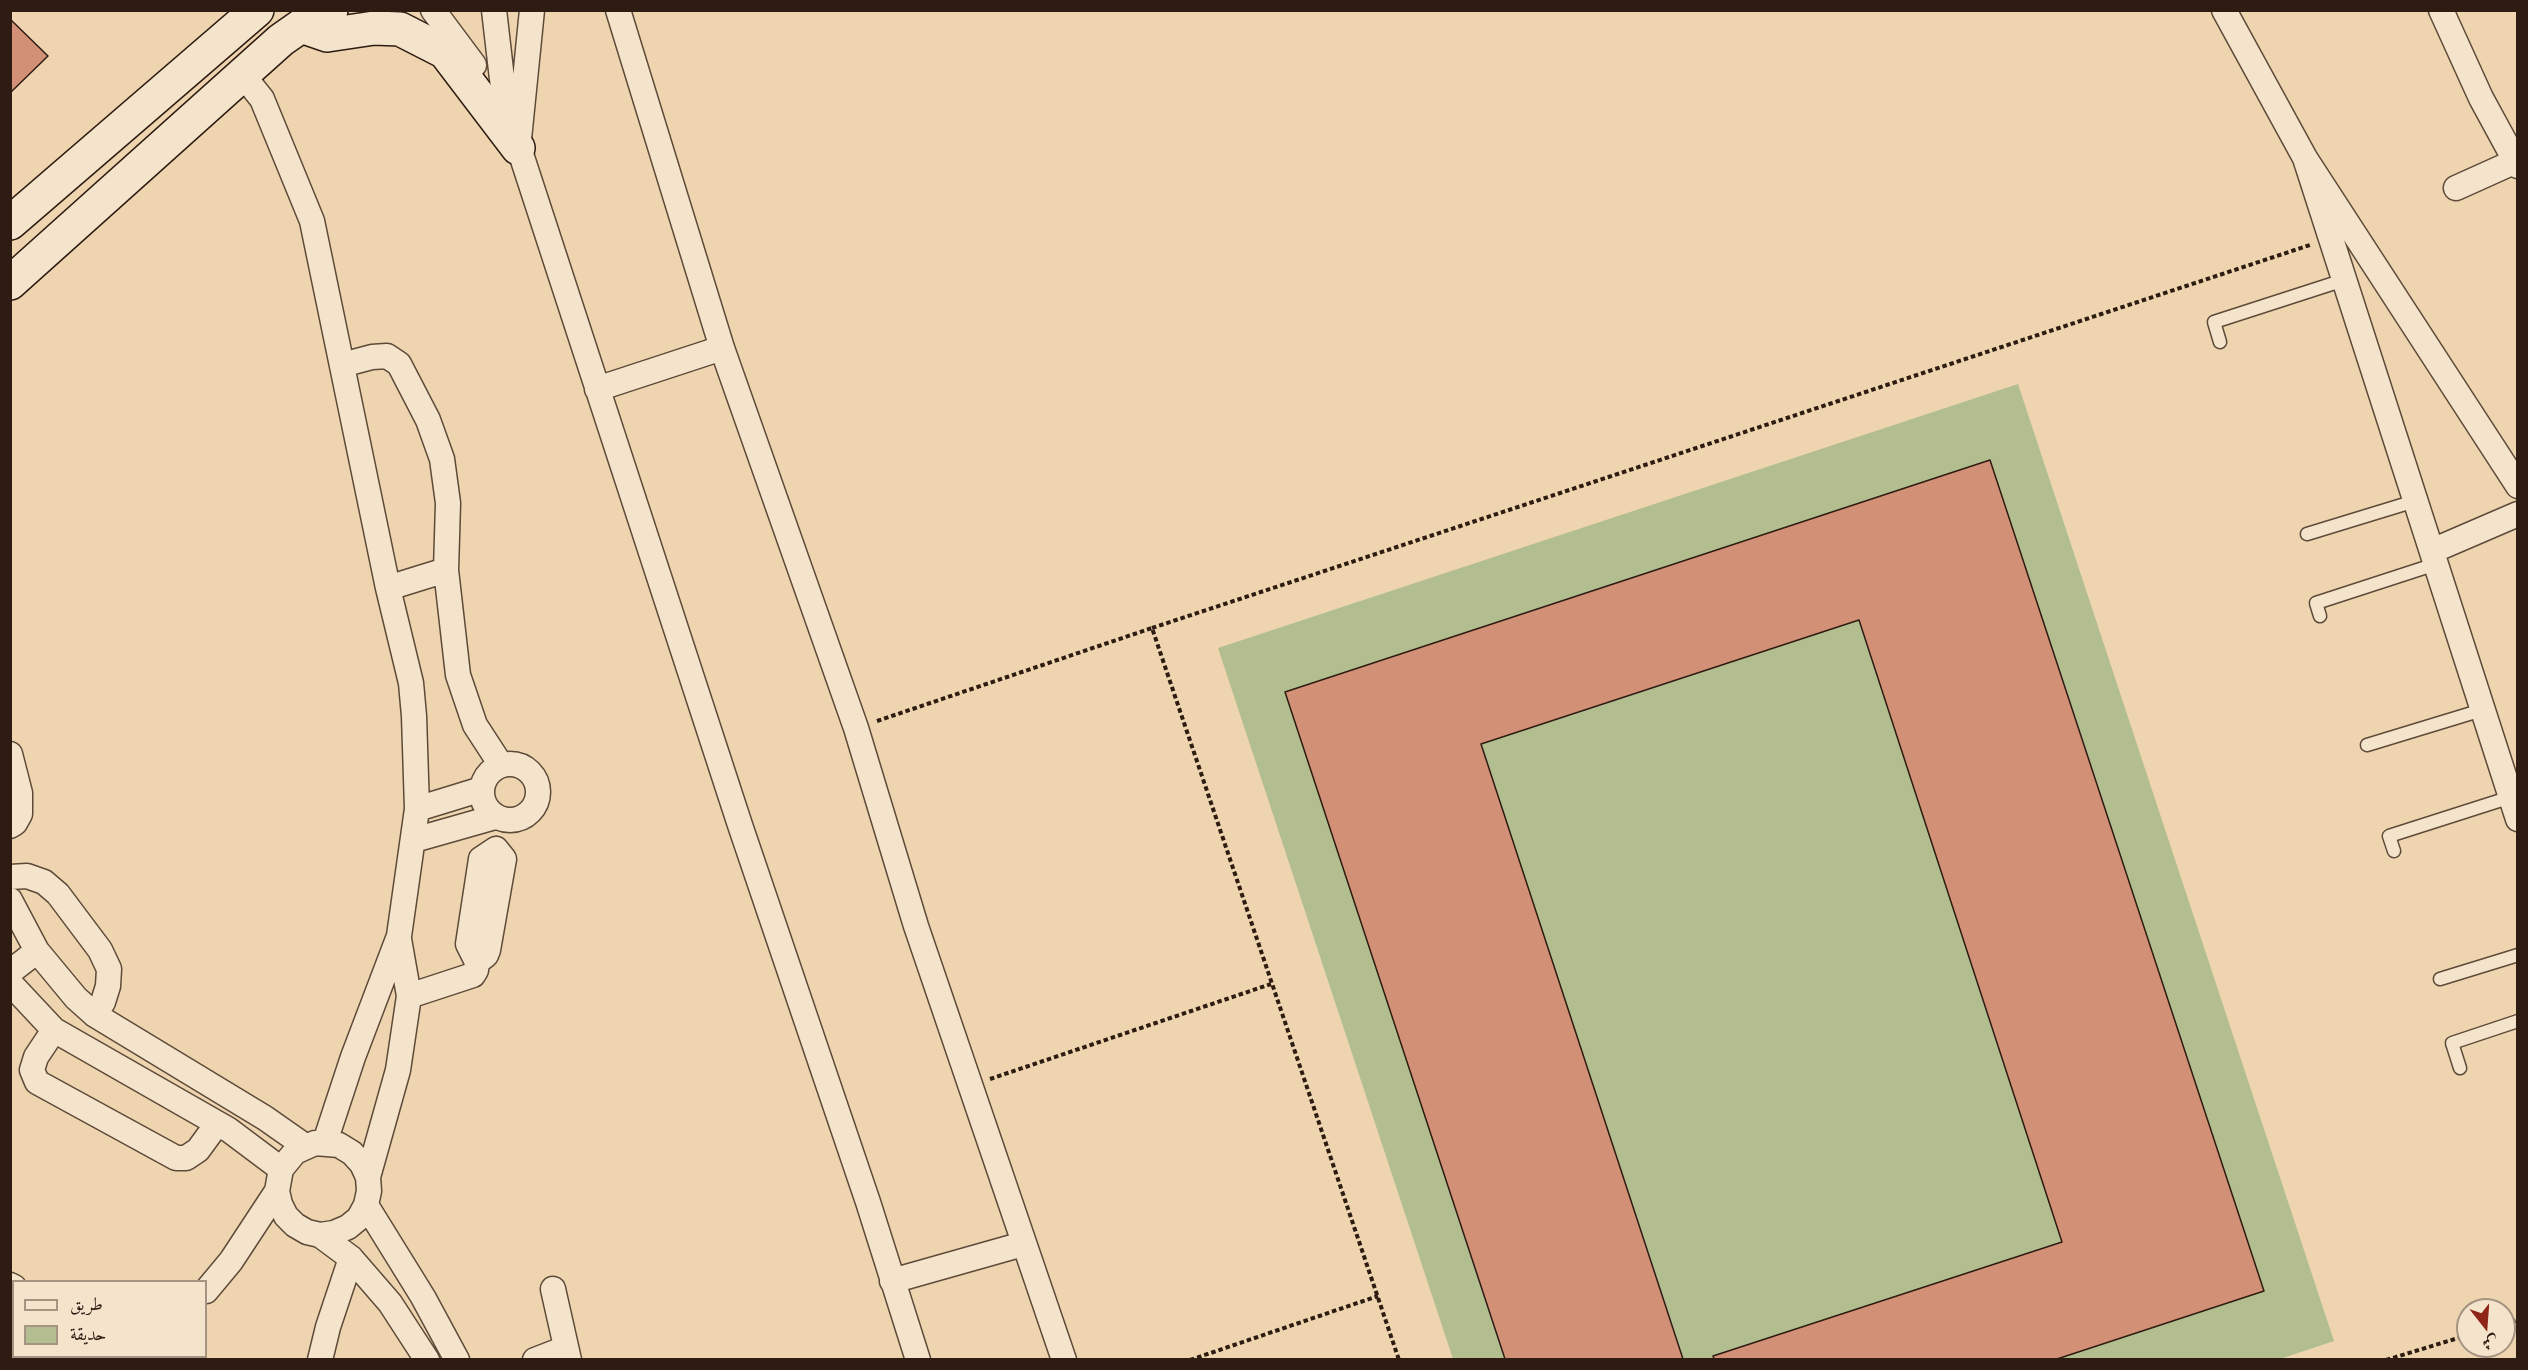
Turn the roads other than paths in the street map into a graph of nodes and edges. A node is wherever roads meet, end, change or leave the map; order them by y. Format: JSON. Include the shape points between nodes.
{"nodes":[{"id":1,"x":257,"y":10,"type":"edge"},
{"id":2,"x":331,"y":10,"type":"edge"},
{"id":3,"x":433,"y":10,"type":"edge"},
{"id":4,"x":494,"y":10,"type":"edge"},
{"id":5,"x":532,"y":10,"type":"edge"},
{"id":6,"x":618,"y":10,"type":"edge"},
{"id":7,"x":2224,"y":10,"type":"edge"},
{"id":8,"x":2441,"y":10,"type":"edge"},
{"id":9,"x":301,"y":26,"type":"junction"},
{"id":10,"x":242,"y":74,"type":"junction"},
{"id":11,"x":505,"y":105,"type":"junction"},
{"id":12,"x":518,"y":148,"type":"junction"},
{"id":13,"x":2305,"y":158,"type":"junction"},
{"id":14,"x":2517,"y":164,"type":"edge"},
{"id":15,"x":2456,"y":188,"type":"dead end"},
{"id":16,"x":10,"y":223,"type":"edge"},
{"id":17,"x":2343,"y":280,"type":"junction"},
{"id":18,"x":10,"y":283,"type":"edge"},
{"id":19,"x":2220,"y":342,"type":"dead end"},
{"id":20,"x":723,"y":348,"type":"junction"},
{"id":21,"x":342,"y":365,"type":"junction"},
{"id":22,"x":597,"y":389,"type":"junction"},
{"id":23,"x":2517,"y":486,"type":"edge"},
{"id":24,"x":2415,"y":501,"type":"junction"},
{"id":25,"x":2517,"y":514,"type":"edge"},
{"id":26,"x":2307,"y":534,"type":"dead end"},
{"id":27,"x":2434,"y":557,"type":"junction"},
{"id":28,"x":446,"y":570,"type":"junction"},
{"id":29,"x":388,"y":588,"type":"junction"},
{"id":30,"x":2320,"y":616,"type":"dead end"},
{"id":31,"x":2482,"y":710,"type":"junction"},
{"id":32,"x":2367,"y":745,"type":"dead end"},
{"id":33,"x":10,"y":754,"type":"edge"},
{"id":34,"x":2508,"y":755,"type":"edge"},
{"id":35,"x":501,"y":765,"type":"junction"},
{"id":36,"x":482,"y":789,"type":"junction"},
{"id":37,"x":2514,"y":808,"type":"edge"},
{"id":38,"x":417,"y":809,"type":"junction"},
{"id":39,"x":499,"y":818,"type":"junction"},
{"id":40,"x":10,"y":826,"type":"edge"},
{"id":41,"x":414,"y":840,"type":"junction"},
{"id":42,"x":2394,"y":851,"type":"dead end"},
{"id":43,"x":10,"y":877,"type":"edge"},
{"id":44,"x":10,"y":900,"type":"edge"},
{"id":45,"x":399,"y":936,"type":"junction"},
{"id":46,"x":37,"y":951,"type":"junction"},
{"id":47,"x":2517,"y":955,"type":"edge"},
{"id":48,"x":10,"y":972,"type":"edge"},
{"id":49,"x":2440,"y":979,"type":"dead end"},
{"id":50,"x":10,"y":983,"type":"edge"},
{"id":51,"x":409,"y":996,"type":"junction"},
{"id":52,"x":95,"y":1016,"type":"junction"},
{"id":53,"x":2517,"y":1021,"type":"edge"},
{"id":54,"x":54,"y":1030,"type":"junction"},
{"id":55,"x":2460,"y":1068,"type":"dead end"},
{"id":56,"x":217,"y":1124,"type":"junction"},
{"id":57,"x":315,"y":1144,"type":"junction"},
{"id":58,"x":368,"y":1177,"type":"junction"},
{"id":59,"x":279,"y":1180,"type":"junction"},
{"id":60,"x":366,"y":1205,"type":"junction"},
{"id":61,"x":320,"y":1234,"type":"junction"},
{"id":62,"x":1023,"y":1244,"type":"junction"},
{"id":63,"x":351,"y":1258,"type":"junction"},
{"id":64,"x":892,"y":1281,"type":"junction"},
{"id":65,"x":552,"y":1289,"type":"dead end"},
{"id":66,"x":207,"y":1290,"type":"edge"},
{"id":67,"x":567,"y":1354,"type":"edge"},
{"id":68,"x":320,"y":1359,"type":"edge"},
{"id":69,"x":427,"y":1359,"type":"edge"},
{"id":70,"x":457,"y":1359,"type":"edge"},
{"id":71,"x":535,"y":1359,"type":"edge"},
{"id":72,"x":918,"y":1359,"type":"edge"},
{"id":73,"x":1064,"y":1359,"type":"edge"}],
"edges":[{"from":1,"to":16,"type":"street"},
{"from":2,"to":9,"type":"street"},
{"from":3,"to":11,"type":"street"},
{"from":4,"to":11,"type":"street"},
{"from":5,"to":12,"type":"street"},
{"from":6,"to":20,"type":"street"},
{"from":7,"to":13,"type":"street"},
{"from":8,"to":14,"type":"street","via":[[2481,98]]},
{"from":9,"to":10,"type":"street"},
{"from":9,"to":12,"type":"street","via":[[327,35],[374,28],[400,29],[445,52]]},
{"from":10,"to":18,"type":"street"},
{"from":10,"to":21,"type":"street","via":[[262,99],[312,221]]},
{"from":11,"to":12,"type":"street"},
{"from":12,"to":22,"type":"street"},
{"from":13,"to":17,"type":"street"},
{"from":13,"to":23,"type":"street"},
{"from":14,"to":15,"type":"street"},
{"from":17,"to":19,"type":"lane","via":[[2214,322]]},
{"from":17,"to":24,"type":"street"},
{"from":20,"to":22,"type":"street"},
{"from":20,"to":62,"type":"street","via":[[856,728],[916,926]]},
{"from":21,"to":28,"type":"street","via":[[387,356],[399,364],[428,420],[442,459],[448,503]]},
{"from":21,"to":29,"type":"street"},
{"from":22,"to":64,"type":"street"},
{"from":24,"to":26,"type":"lane"},
{"from":24,"to":27,"type":"street"},
{"from":25,"to":27,"type":"street"},
{"from":27,"to":30,"type":"lane","via":[[2316,603]]},
{"from":27,"to":31,"type":"street"},
{"from":28,"to":29,"type":"street"},
{"from":28,"to":35,"type":"street","via":[[458,675],[475,725]]},
{"from":29,"to":38,"type":"street","via":[[411,683]]},
{"from":31,"to":32,"type":"lane"},
{"from":31,"to":34,"type":"street"},
{"from":33,"to":40,"type":"street","via":[[20,793],[20,814]]},
{"from":34,"to":37,"type":"street"},
{"from":35,"to":36,"type":"street","via":[[488,774]]},
{"from":35,"to":39,"type":"street","via":[[524,767],[536,779],[539,796],[527,816]]},
{"from":36,"to":38,"type":"street"},
{"from":36,"to":39,"type":"street","via":[[484,805]]},
{"from":37,"to":42,"type":"lane","via":[[2389,836]]},
{"from":38,"to":41,"type":"street"},
{"from":39,"to":41,"type":"street"},
{"from":39,"to":51,"type":"street","via":[[496,849],[481,859],[468,944],[477,962],[476,970],[472,975]]},
{"from":41,"to":45,"type":"street"},
{"from":43,"to":52,"type":"street","via":[[27,876],[44,882],[58,894],[100,950],[109,969],[108,986]]},
{"from":44,"to":46,"type":"street"},
{"from":45,"to":51,"type":"street"},
{"from":45,"to":57,"type":"street"},
{"from":46,"to":48,"type":"street"},
{"from":46,"to":52,"type":"street"},
{"from":47,"to":49,"type":"lane"},
{"from":50,"to":54,"type":"street"},
{"from":51,"to":58,"type":"street","via":[[398,1070]]},
{"from":52,"to":57,"type":"street"},
{"from":53,"to":55,"type":"lane","via":[[2452,1043]]},
{"from":54,"to":56,"type":"street"},
{"from":54,"to":56,"type":"street","via":[[36,1057],[32,1070],[36,1082],[176,1158],[186,1158],[198,1150]]},
{"from":56,"to":59,"type":"street"},
{"from":57,"to":58,"type":"street","via":[[339,1145],[352,1153]]},
{"from":57,"to":59,"type":"street","via":[[295,1152]]},
{"from":58,"to":60,"type":"street"},
{"from":59,"to":61,"type":"street","via":[[280,1204],[286,1216],[301,1228]]},
{"from":59,"to":66,"type":"street","via":[[231,1261]]},
{"from":60,"to":61,"type":"street","via":[[348,1227]]},
{"from":60,"to":70,"type":"street"},
{"from":61,"to":63,"type":"street"},
{"from":62,"to":64,"type":"street"},
{"from":62,"to":73,"type":"street"},
{"from":63,"to":68,"type":"street"},
{"from":63,"to":69,"type":"street","via":[[390,1303]]},
{"from":64,"to":72,"type":"street"},
{"from":65,"to":67,"type":"street"},
{"from":67,"to":71,"type":"street"}]}
